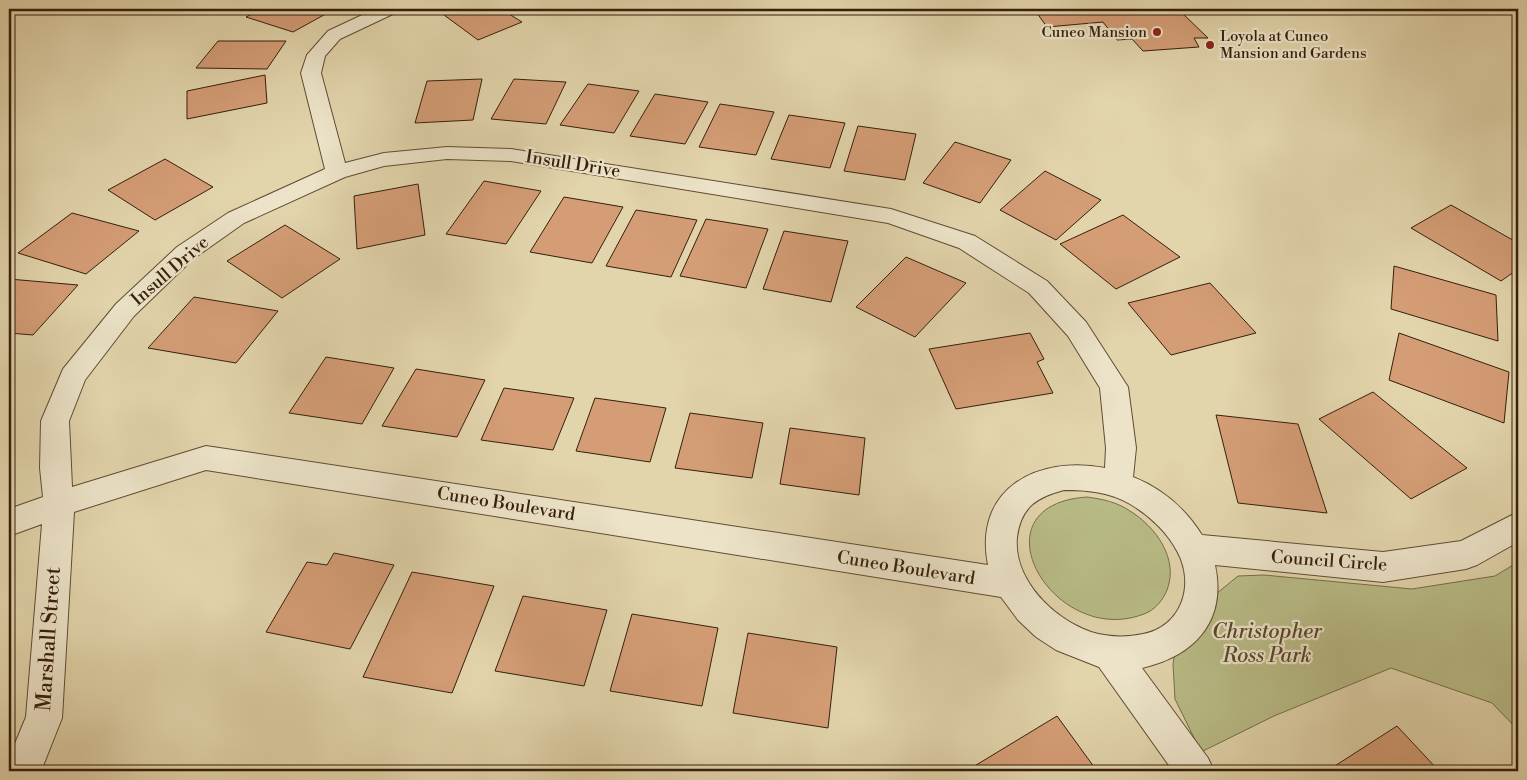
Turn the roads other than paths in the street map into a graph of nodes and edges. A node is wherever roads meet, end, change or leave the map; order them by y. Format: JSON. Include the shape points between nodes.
{"nodes":[{"id":1,"x":389,"y":9,"type":"edge"},
{"id":2,"x":337,"y":172,"type":"junction"},
{"id":3,"x":1118,"y":484,"type":"junction"},
{"id":4,"x":59,"y":504,"type":"junction"},
{"id":5,"x":9,"y":523,"type":"edge"},
{"id":6,"x":1518,"y":526,"type":"edge"},
{"id":7,"x":1193,"y":548,"type":"junction"},
{"id":8,"x":1011,"y":584,"type":"junction"},
{"id":9,"x":1110,"y":653,"type":"junction"},
{"id":10,"x":22,"y":771,"type":"edge"},
{"id":11,"x":1195,"y":771,"type":"edge"}],
"edges":[{"from":1,"to":2,"type":"street","via":[[334,35],[316,55],[311,73]]},
{"from":2,"to":3,"type":"street","name":"Insull Drive","via":[[384,160],[447,153],[511,155],[890,216],[967,242],[1038,287],[1076,329],[1114,387],[1121,448]]},
{"from":2,"to":4,"type":"street","name":"Insull Drive","via":[[236,218],[185,253],[125,310],[73,376],[55,421]]},
{"from":3,"to":7,"type":"street","via":[[1141,494],[1162,509]]},
{"from":3,"to":8,"type":"street","via":[[1090,477],[1064,477],[1040,483],[1021,495],[1007,513],[1001,534],[1002,558]]},
{"from":4,"to":5,"type":"street","name":"Cuneo Boulevard"},
{"from":4,"to":8,"type":"street","name":"Cuneo Boulevard","via":[[206,458]]},
{"from":4,"to":10,"type":"street","name":"Marshall Street","via":[[44,718]]},
{"from":6,"to":7,"type":"street","name":"Council Circle","via":[[1466,555],[1383,567]]},
{"from":7,"to":9,"type":"street","via":[[1202,584],[1201,602],[1190,625],[1170,643],[1142,652]]},
{"from":8,"to":9,"type":"street","via":[[1027,608],[1051,629],[1079,644]]},
{"from":9,"to":11,"type":"street"}]}
